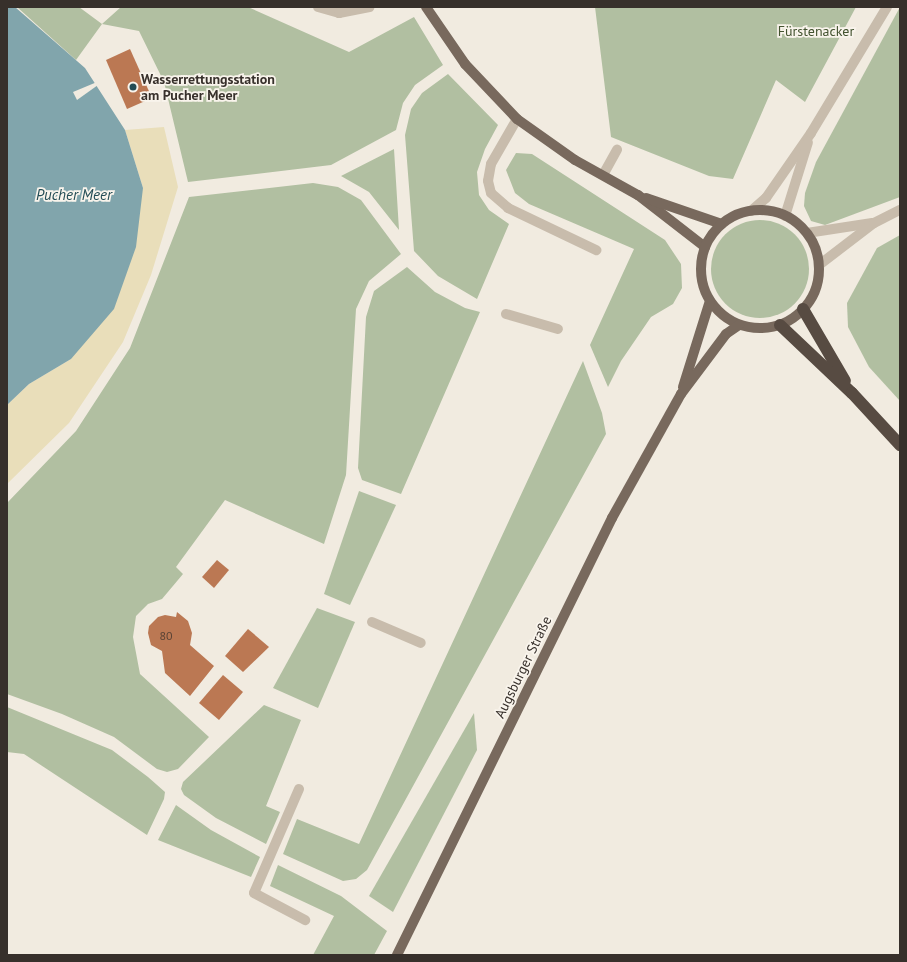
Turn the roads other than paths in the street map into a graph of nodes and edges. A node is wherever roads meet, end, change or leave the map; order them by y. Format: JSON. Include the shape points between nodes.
{"nodes":[{"id":1,"x":318,"y":7,"type":"edge"},
{"id":2,"x":369,"y":7,"type":"edge"},
{"id":3,"x":426,"y":7,"type":"edge"},
{"id":4,"x":887,"y":7,"type":"edge"},
{"id":5,"x":518,"y":119,"type":"junction"},
{"id":6,"x":811,"y":133,"type":"junction"},
{"id":7,"x":617,"y":150,"type":"dead end"},
{"id":8,"x":603,"y":175,"type":"junction"},
{"id":9,"x":638,"y":195,"type":"junction"},
{"id":10,"x":751,"y":210,"type":"junction"},
{"id":11,"x":900,"y":210,"type":"edge"},
{"id":12,"x":785,"y":216,"type":"junction"},
{"id":13,"x":874,"y":222,"type":"junction"},
{"id":14,"x":722,"y":224,"type":"junction"},
{"id":15,"x":807,"y":233,"type":"junction"},
{"id":16,"x":705,"y":247,"type":"junction"},
{"id":17,"x":596,"y":250,"type":"dead end"},
{"id":18,"x":819,"y":265,"type":"junction"},
{"id":19,"x":710,"y":301,"type":"junction"},
{"id":20,"x":804,"y":309,"type":"junction"},
{"id":21,"x":506,"y":314,"type":"dead end"},
{"id":22,"x":739,"y":325,"type":"junction"},
{"id":23,"x":780,"y":325,"type":"junction"},
{"id":24,"x":558,"y":329,"type":"dead end"},
{"id":25,"x":852,"y":393,"type":"junction"},
{"id":26,"x":681,"y":394,"type":"junction"},
{"id":27,"x":900,"y":445,"type":"edge"},
{"id":28,"x":372,"y":622,"type":"dead end"},
{"id":29,"x":420,"y":643,"type":"dead end"},
{"id":30,"x":299,"y":790,"type":"dead end"},
{"id":31,"x":304,"y":920,"type":"dead end"},
{"id":32,"x":397,"y":955,"type":"edge"}],
"edges":[{"from":1,"to":2,"type":"street","via":[[339,13]]},
{"from":3,"to":5,"type":"main road","via":[[465,64]]},
{"from":4,"to":6,"type":"street"},
{"from":5,"to":8,"type":"main road","via":[[576,160]]},
{"from":5,"to":17,"type":"street","via":[[491,164],[488,181],[490,193],[508,208]]},
{"from":6,"to":10,"type":"street","via":[[766,198]]},
{"from":6,"to":12,"type":"street"},
{"from":7,"to":8,"type":"street"},
{"from":8,"to":9,"type":"main road"},
{"from":9,"to":14,"type":"main road"},
{"from":9,"to":16,"type":"main road"},
{"from":10,"to":12,"type":"main road","via":[[771,211]]},
{"from":10,"to":14,"type":"main road"},
{"from":11,"to":13,"type":"street"},
{"from":12,"to":15,"type":"main road"},
{"from":13,"to":15,"type":"street"},
{"from":13,"to":18,"type":"street"},
{"from":14,"to":16,"type":"main road"},
{"from":15,"to":18,"type":"main road","via":[[815,248]]},
{"from":16,"to":19,"type":"main road","via":[[701,265],[703,284]]},
{"from":18,"to":20,"type":"main road","via":[[818,281],[813,296]]},
{"from":19,"to":22,"type":"main road","via":[[722,315]]},
{"from":19,"to":26,"type":"main road","name":"Augsburger Straße"},
{"from":20,"to":23,"type":"main road"},
{"from":20,"to":25,"type":"highway"},
{"from":21,"to":24,"type":"street"},
{"from":22,"to":23,"type":"main road","via":[[766,328]]},
{"from":22,"to":26,"type":"main road","name":"Augsburger Straße","via":[[726,334]]},
{"from":23,"to":25,"type":"highway"},
{"from":25,"to":27,"type":"highway"},
{"from":26,"to":32,"type":"main road","name":"Augsburger Straße","via":[[612,518]]},
{"from":28,"to":29,"type":"street"},
{"from":30,"to":31,"type":"street","via":[[254,893]]}]}
